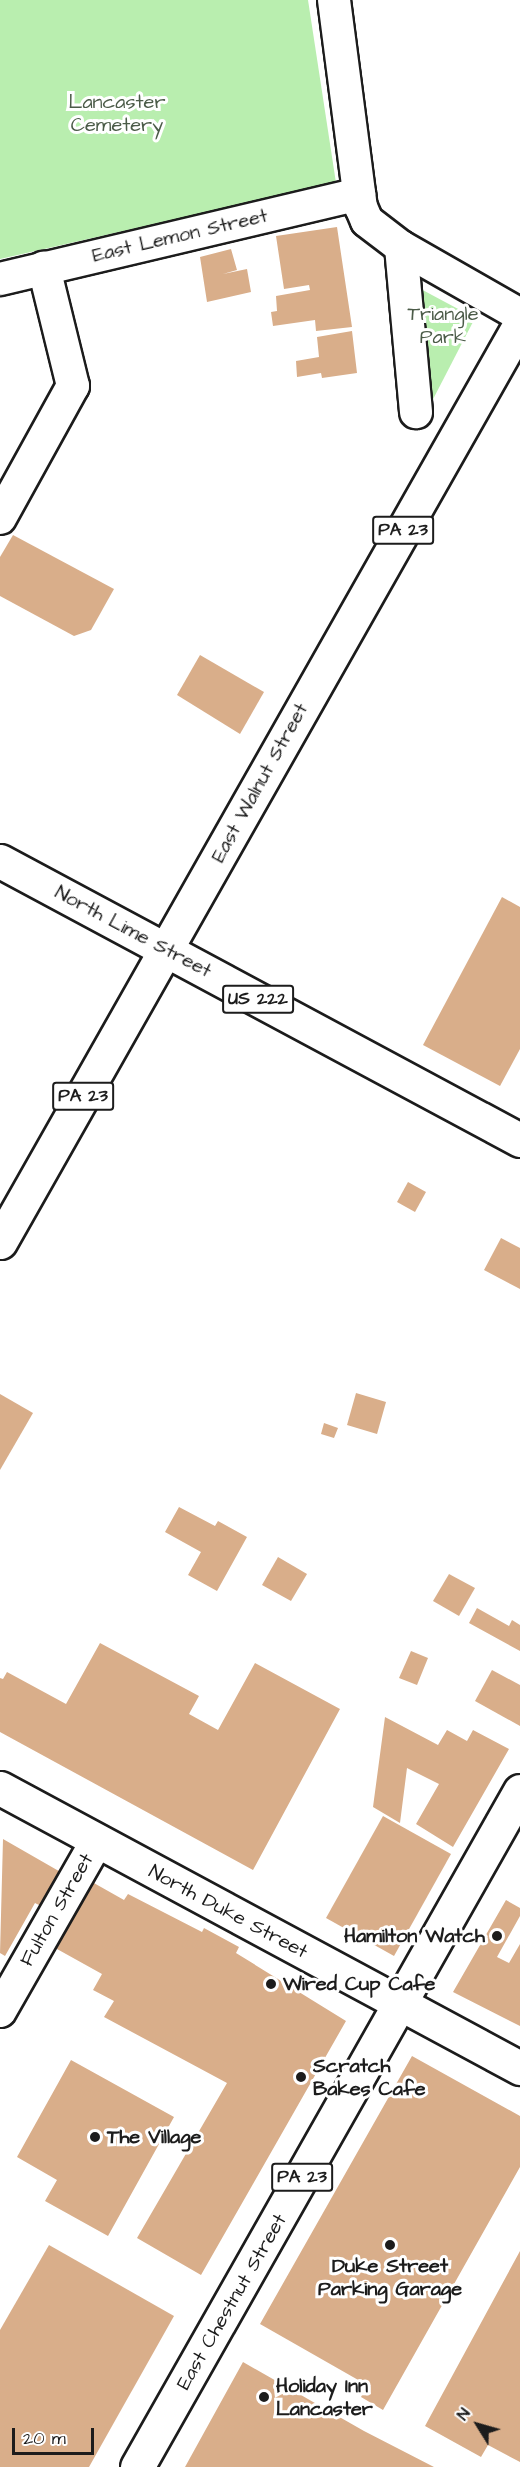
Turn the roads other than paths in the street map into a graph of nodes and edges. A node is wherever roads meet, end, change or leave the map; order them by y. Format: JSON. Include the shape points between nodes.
{"nodes":[{"id":1,"x":334,"y":0,"type":"edge"},
{"id":2,"x":359,"y":194,"type":"junction"},
{"id":3,"x":401,"y":246,"type":"junction"},
{"id":4,"x":44,"y":268,"type":"junction"},
{"id":5,"x":0,"y":279,"type":"edge"},
{"id":6,"x":520,"y":315,"type":"edge"},
{"id":7,"x":520,"y":324,"type":"edge"},
{"id":8,"x":416,"y":412,"type":"dead end"},
{"id":9,"x":0,"y":518,"type":"edge"},
{"id":10,"x":0,"y":861,"type":"edge"},
{"id":11,"x":166,"y":950,"type":"junction"},
{"id":12,"x":520,"y":1140,"type":"edge"},
{"id":13,"x":0,"y":1242,"type":"edge"},
{"id":14,"x":0,"y":1788,"type":"edge"},
{"id":15,"x":520,"y":1791,"type":"edge"},
{"id":16,"x":97,"y":1841,"type":"junction"},
{"id":17,"x":400,"y":2005,"type":"junction"},
{"id":18,"x":0,"y":2011,"type":"edge"},
{"id":19,"x":520,"y":2068,"type":"edge"},
{"id":20,"x":137,"y":2467,"type":"edge"}],
"edges":[{"from":1,"to":2,"type":"street"},
{"from":2,"to":3,"type":"street","via":[[367,221]]},
{"from":2,"to":4,"type":"street","name":"East Lemon Street"},
{"from":3,"to":6,"type":"street"},
{"from":3,"to":8,"type":"street"},
{"from":4,"to":5,"type":"street","name":"East Lemon Street"},
{"from":4,"to":9,"type":"street","via":[[73,386]]},
{"from":7,"to":11,"type":"main road","name":"East Walnut Street","number":"PA 23"},
{"from":10,"to":11,"type":"main road","name":"North Lime Street","number":"US 222"},
{"from":11,"to":12,"type":"main road","name":"North Lime Street","number":"US 222"},
{"from":11,"to":13,"type":"main road","name":"East Walnut Street","number":"PA 23"},
{"from":14,"to":16,"type":"main road","name":"North Duke Street"},
{"from":15,"to":17,"type":"main road","name":"East Chestnut Street","number":"PA 23"},
{"from":16,"to":17,"type":"main road","name":"North Duke Street"},
{"from":16,"to":18,"type":"street","name":"Fulton Street"},
{"from":17,"to":19,"type":"main road","name":"North Duke Street"},
{"from":17,"to":20,"type":"main road","name":"East Chestnut Street","number":"PA 23"}]}
